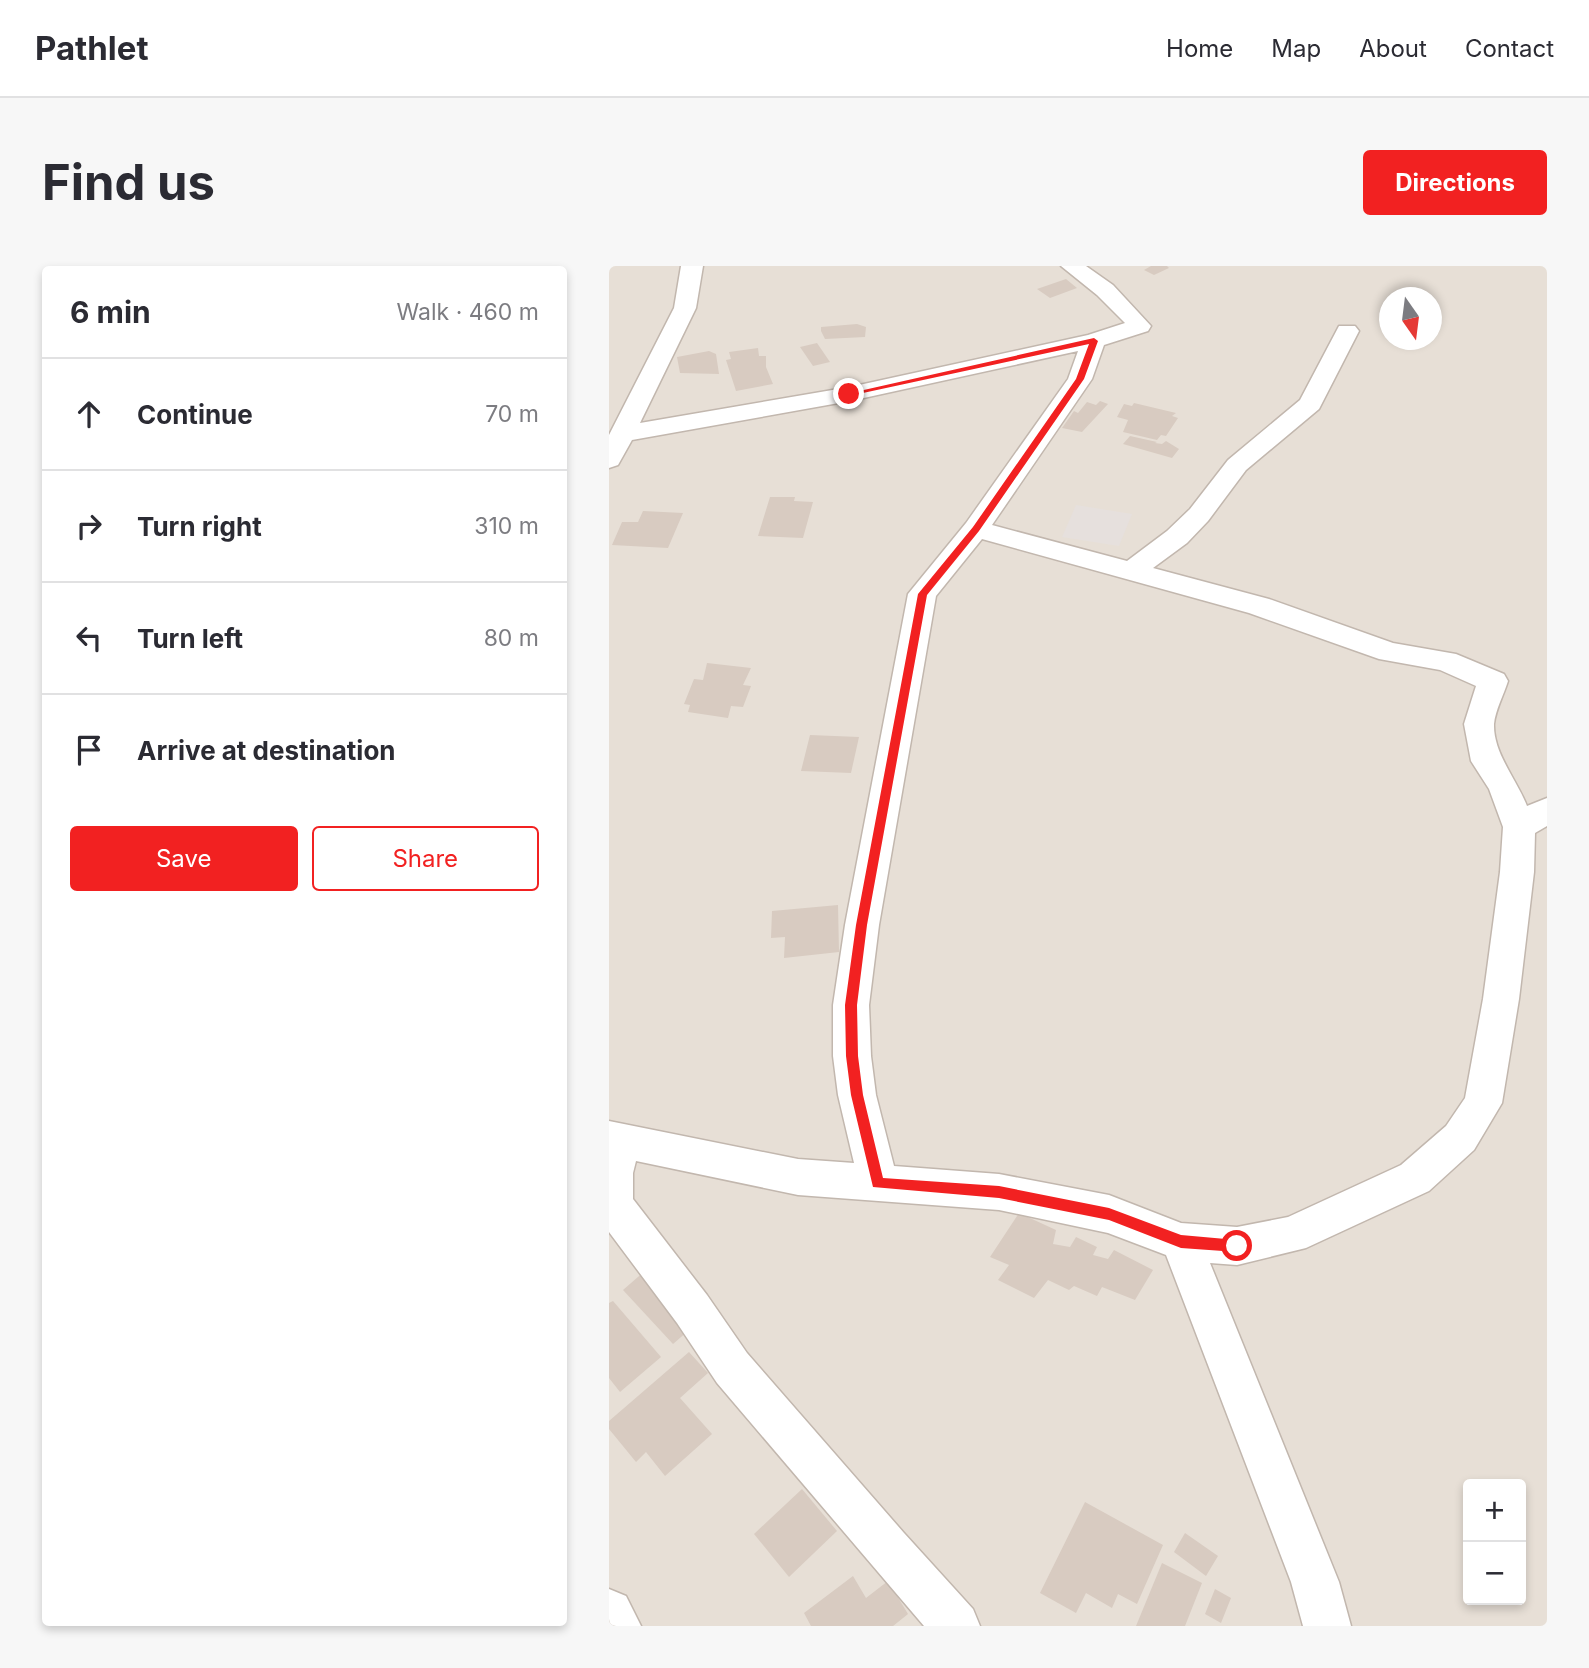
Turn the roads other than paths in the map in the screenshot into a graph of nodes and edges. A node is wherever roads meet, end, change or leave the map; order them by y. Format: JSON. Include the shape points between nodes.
{"nodes":[{"id":1,"x":692,"y":266,"type":"edge"},
{"id":2,"x":1072,"y":266,"type":"edge"},
{"id":3,"x":1347,"y":331,"type":"dead end"},
{"id":4,"x":1094,"y":341,"type":"junction"},
{"id":5,"x":622,"y":434,"type":"junction"},
{"id":6,"x":609,"y":460,"type":"edge"},
{"id":7,"x":976,"y":529,"type":"junction"},
{"id":8,"x":1130,"y":572,"type":"junction"},
{"id":9,"x":1533,"y":818,"type":"edge"},
{"id":10,"x":616,"y":1138,"type":"edge"},
{"id":11,"x":878,"y":1183,"type":"junction"},
{"id":12,"x":1181,"y":1242,"type":"junction"},
{"id":13,"x":609,"y":1613,"type":"edge"},
{"id":14,"x":617,"y":1626,"type":"edge"},
{"id":15,"x":957,"y":1626,"type":"edge"},
{"id":16,"x":1327,"y":1626,"type":"edge"}],
"edges":[{"from":1,"to":5,"type":"street","via":[[685,308]]},
{"from":2,"to":4,"type":"street","via":[[1105,290],[1140,326]]},
{"from":3,"to":8,"type":"street","via":[[1310,404],[1237,465],[1177,537]]},
{"from":4,"to":5,"type":"street","via":[[849,394]]},
{"from":4,"to":7,"type":"street","via":[[1080,379]]},
{"from":5,"to":6,"type":"street"},
{"from":7,"to":8,"type":"street"},
{"from":7,"to":11,"type":"street","via":[[922,594],[862,925],[851,1005],[852,1056]]},
{"from":8,"to":9,"type":"street","via":[[1259,606],[1389,652],[1446,661],[1493,681],[1479,724],[1487,761]]},
{"from":9,"to":12,"type":"street","via":[[1517,872],[1483,1103],[1460,1138],[1415,1178],[1292,1235],[1237,1246]]},
{"from":10,"to":11,"type":"street","via":[[798,1177]]},
{"from":10,"to":15,"type":"street","via":[[613,1205],[732,1368]]},
{"from":11,"to":12,"type":"street","via":[[999,1192],[1109,1214]]},
{"from":12,"to":16,"type":"street","via":[[1315,1582]]},
{"from":13,"to":14,"type":"street"}]}
